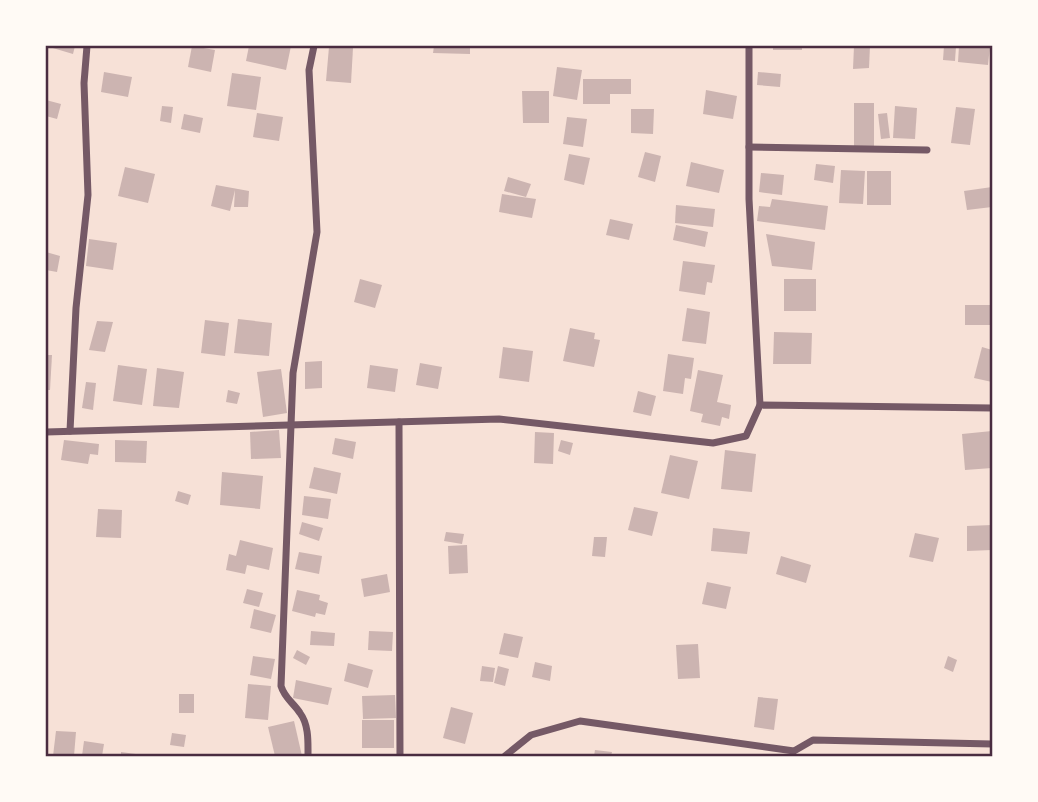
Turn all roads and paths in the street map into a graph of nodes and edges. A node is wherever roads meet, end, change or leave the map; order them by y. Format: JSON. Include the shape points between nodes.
{"nodes":[{"id":1,"x":88,"y":46,"type":"edge"},
{"id":2,"x":314,"y":46,"type":"edge"},
{"id":3,"x":749,"y":46,"type":"edge"},
{"id":4,"x":749,"y":148,"type":"junction"},
{"id":5,"x":927,"y":150,"type":"dead end"},
{"id":6,"x":760,"y":405,"type":"junction"},
{"id":7,"x":992,"y":408,"type":"edge"},
{"id":8,"x":399,"y":422,"type":"junction"},
{"id":9,"x":293,"y":425,"type":"junction"},
{"id":10,"x":46,"y":432,"type":"edge"},
{"id":11,"x":70,"y":432,"type":"junction"},
{"id":12,"x":992,"y":744,"type":"edge"},
{"id":13,"x":308,"y":757,"type":"edge"},
{"id":14,"x":400,"y":757,"type":"edge"},
{"id":15,"x":505,"y":757,"type":"edge"}],
"edges":[{"from":1,"to":11,"type":"street","via":[[84,83],[88,195]]},
{"from":2,"to":9,"type":"street","via":[[309,70],[317,232],[293,373]]},
{"from":3,"to":4,"type":"street"},
{"from":4,"to":5,"type":"street"},
{"from":4,"to":6,"type":"street"},
{"from":6,"to":7,"type":"street"},
{"from":6,"to":8,"type":"street","via":[[746,436],[713,443],[499,419]]},
{"from":8,"to":9,"type":"street"},
{"from":8,"to":14,"type":"street"},
{"from":9,"to":11,"type":"street"},
{"from":9,"to":13,"type":"street","via":[[281,686],[285,699],[304,721]]},
{"from":10,"to":11,"type":"street"},
{"from":12,"to":15,"type":"street","via":[[813,740],[794,751],[580,721],[531,735]]}]}
